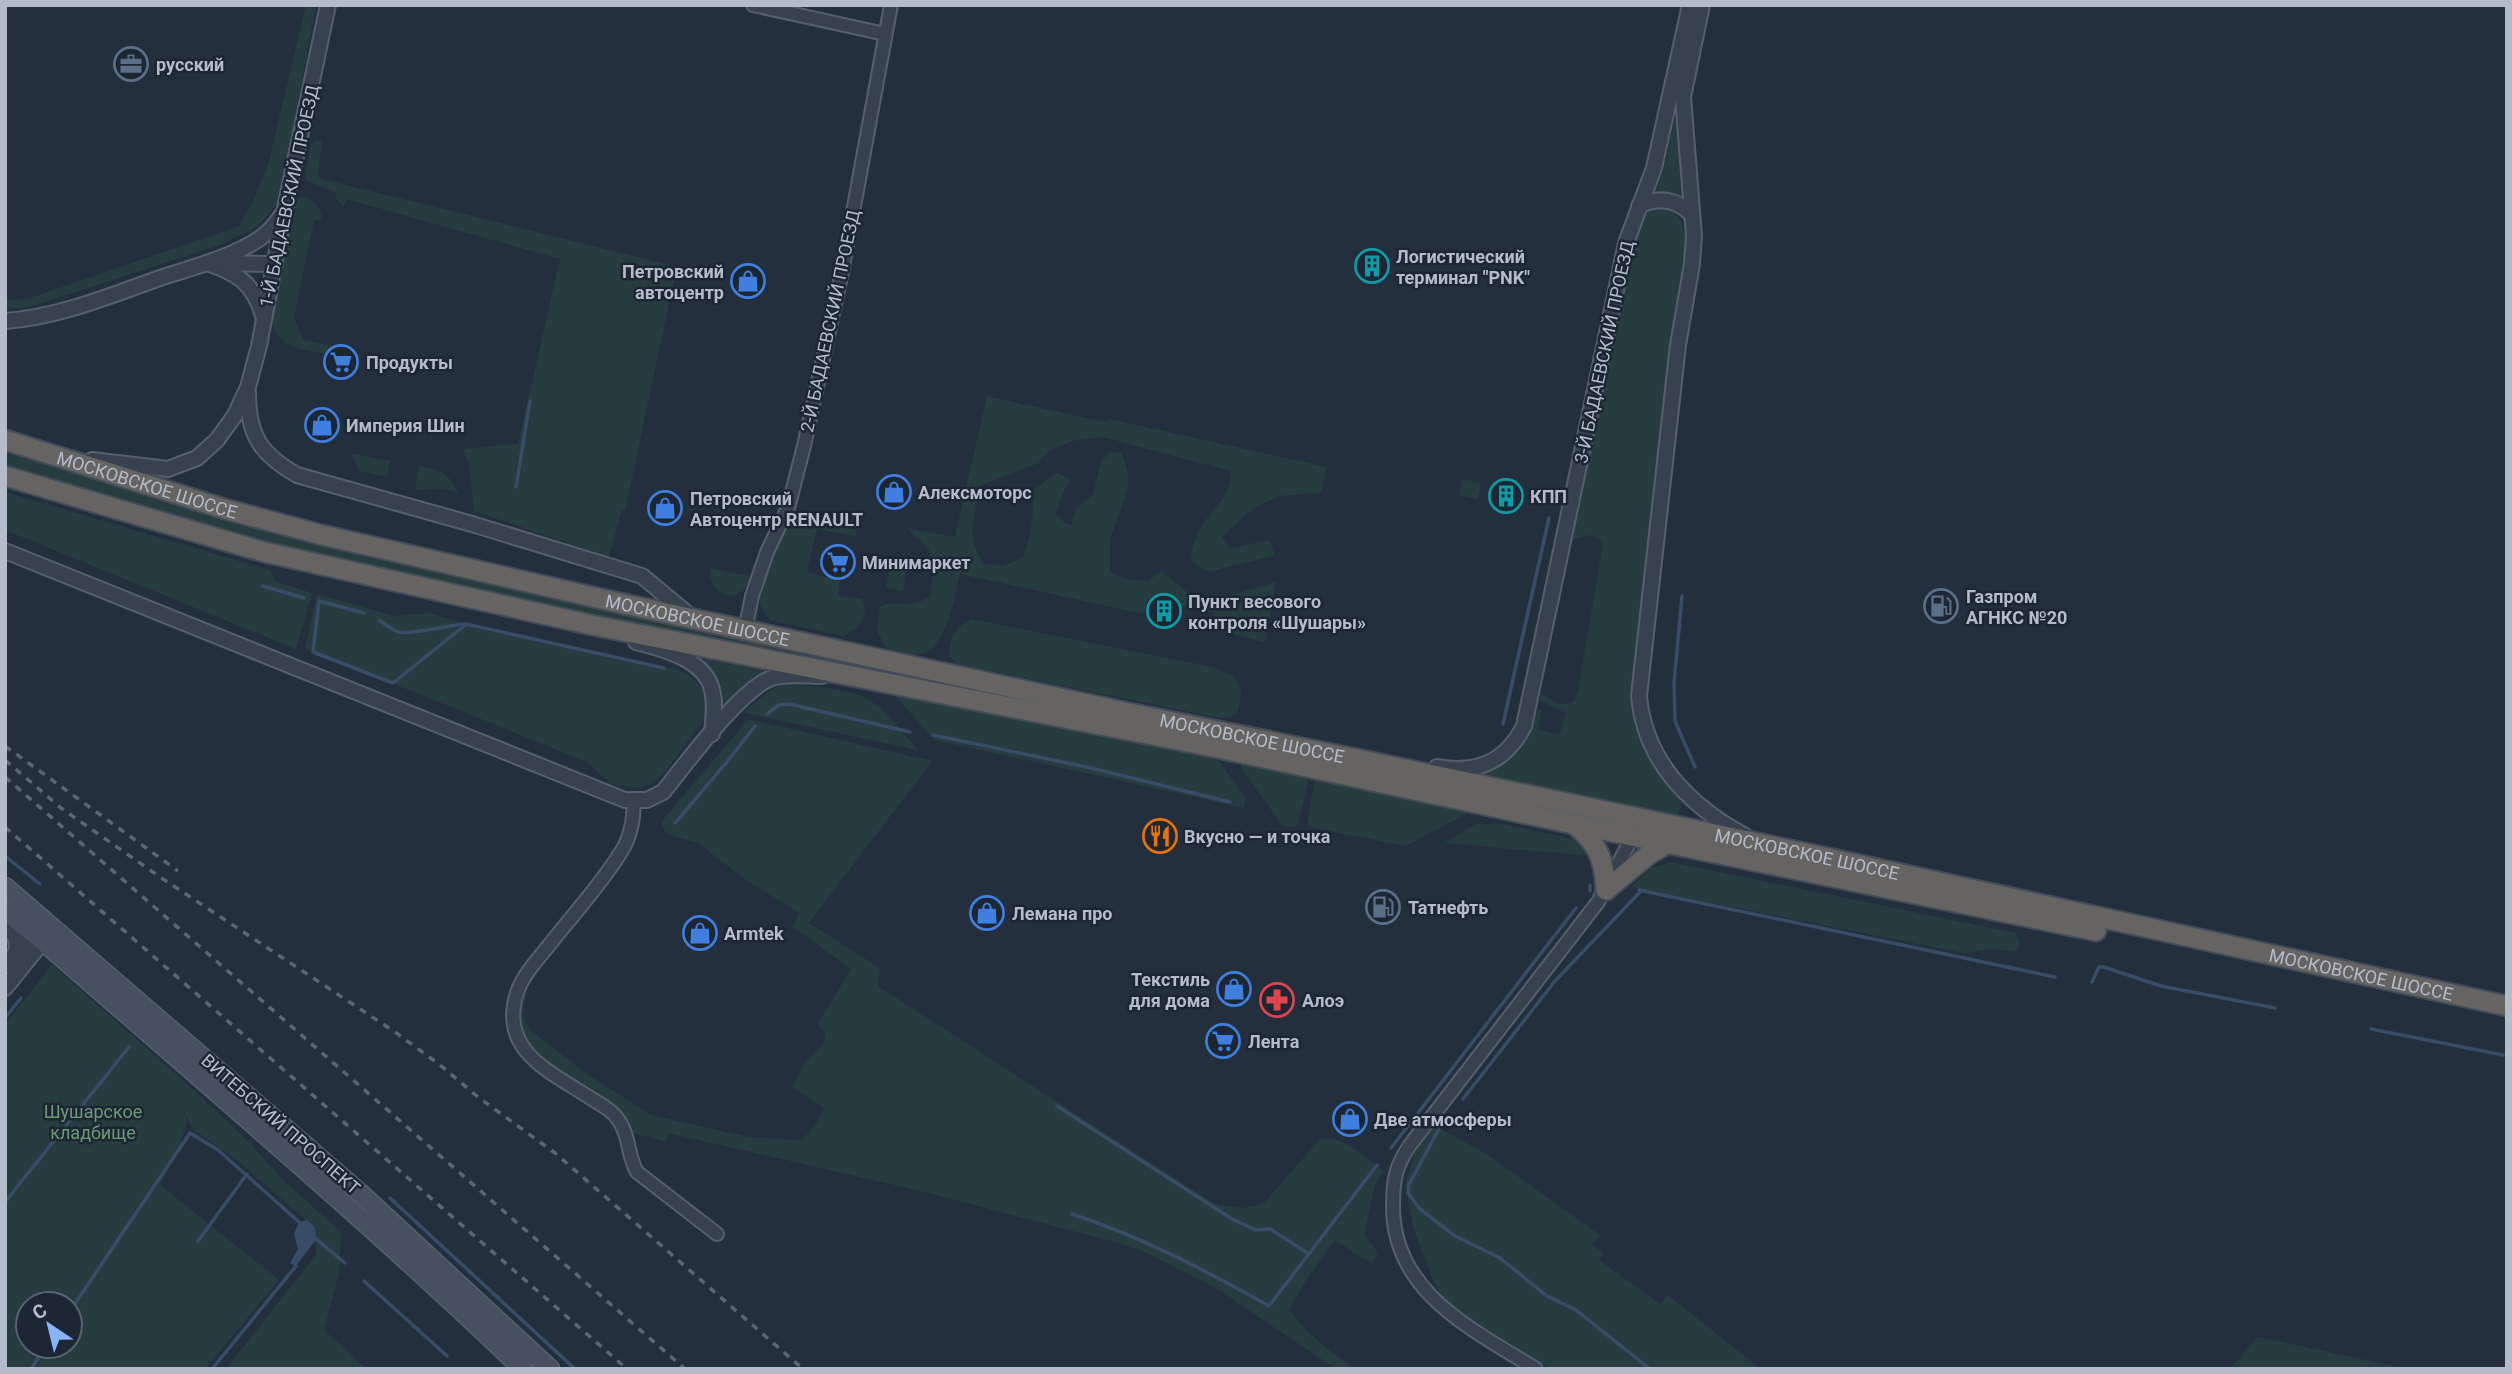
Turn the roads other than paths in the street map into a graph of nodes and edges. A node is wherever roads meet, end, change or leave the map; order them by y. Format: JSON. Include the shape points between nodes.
{"nodes":[{"id":1,"x":328,"y":5,"type":"edge"},
{"id":2,"x":753,"y":5,"type":"edge"},
{"id":3,"x":891,"y":5,"type":"edge"},
{"id":4,"x":1690,"y":5,"type":"edge"},
{"id":5,"x":1702,"y":5,"type":"edge"},
{"id":6,"x":885,"y":34,"type":"junction"},
{"id":7,"x":1639,"y":206,"type":"junction"},
{"id":8,"x":285,"y":208,"type":"junction"},
{"id":9,"x":1692,"y":215,"type":"junction"},
{"id":10,"x":207,"y":263,"type":"junction"},
{"id":11,"x":275,"y":264,"type":"junction"},
{"id":12,"x":264,"y":320,"type":"junction"},
{"id":13,"x":5,"y":321,"type":"edge"},
{"id":14,"x":248,"y":387,"type":"junction"},
{"id":15,"x":5,"y":440,"type":"edge"},
{"id":16,"x":56,"y":456,"type":"junction"},
{"id":17,"x":5,"y":477,"type":"edge"},
{"id":18,"x":5,"y":551,"type":"edge"},
{"id":19,"x":691,"y":618,"type":"junction"},
{"id":20,"x":592,"y":625,"type":"junction"},
{"id":21,"x":745,"y":631,"type":"junction"},
{"id":22,"x":833,"y":672,"type":"junction"},
{"id":23,"x":712,"y":734,"type":"junction"},
{"id":24,"x":1357,"y":758,"type":"junction"},
{"id":25,"x":633,"y":801,"type":"junction"},
{"id":26,"x":1574,"y":824,"type":"junction"},
{"id":27,"x":1637,"y":827,"type":"junction"},
{"id":28,"x":1668,"y":843,"type":"junction"},
{"id":29,"x":1759,"y":844,"type":"junction"},
{"id":30,"x":5,"y":887,"type":"edge"},
{"id":31,"x":1606,"y":890,"type":"junction"},
{"id":32,"x":5,"y":911,"type":"edge"},
{"id":33,"x":5,"y":925,"type":"edge"},
{"id":34,"x":43,"y":933,"type":"junction"},
{"id":35,"x":17,"y":951,"type":"junction"},
{"id":36,"x":5,"y":966,"type":"edge"},
{"id":37,"x":5,"y":988,"type":"edge"},
{"id":38,"x":2507,"y":1006,"type":"edge"},
{"id":39,"x":2507,"y":1018,"type":"edge"},
{"id":40,"x":717,"y":1234,"type":"dead end"},
{"id":41,"x":523,"y":1369,"type":"edge"},
{"id":42,"x":550,"y":1369,"type":"edge"},
{"id":43,"x":1536,"y":1369,"type":"edge"}],
"edges":[{"from":1,"to":8,"type":"street","name":"1-Й БАДАЕВСКИЙ ПРОЕЗД"},
{"from":2,"to":6,"type":"street"},
{"from":3,"to":6,"type":"street","name":"2-Й БАДАЕВСКИЙ ПРОЕЗД"},
{"from":4,"to":7,"type":"street","name":"3-Й БАДАЕВСКИЙ ПРОЕЗД","via":[[1654,168]]},
{"from":5,"to":9,"type":"street","via":[[1683,97]]},
{"from":6,"to":21,"type":"street","name":"2-Й БАДАЕВСКИЙ ПРОЕЗД","via":[[842,272],[804,446],[788,508],[752,596]]},
{"from":7,"to":9,"type":"street","via":[[1668,200]]},
{"from":7,"to":24,"type":"street","name":"3-Й БАДАЕВСКИЙ ПРОЕЗД","via":[[1623,256],[1518,738],[1497,758],[1468,770]]},
{"from":8,"to":10,"type":"street","via":[[272,229],[258,240]]},
{"from":8,"to":11,"type":"street","name":"1-Й БАДАЕВСКИЙ ПРОЕЗД"},
{"from":9,"to":29,"type":"street","via":[[1692,264],[1678,345],[1639,696],[1641,715],[1665,769],[1699,807]]},
{"from":10,"to":11,"type":"street"},
{"from":10,"to":12,"type":"street","via":[[231,271],[250,287]]},
{"from":10,"to":13,"type":"street","via":[[71,309]]},
{"from":11,"to":12,"type":"street","name":"1-Й БАДАЕВСКИЙ ПРОЕЗД"},
{"from":12,"to":14,"type":"street","name":"1-Й БАДАЕВСКИЙ ПРОЕЗД"},
{"from":14,"to":16,"type":"street","via":[[217,440],[183,464],[162,469]]},
{"from":14,"to":19,"type":"street","via":[[251,428],[257,441],[274,461],[297,475],[642,576]]},
{"from":15,"to":16,"type":"highway","name":"МОСКОВСКОЕ ШОССЕ"},
{"from":16,"to":19,"type":"highway","name":"МОСКОВСКОЕ ШОССЕ","via":[[322,535]]},
{"from":17,"to":20,"type":"highway","name":"МОСКОВСКОЕ ШОССЕ","via":[[264,552]]},
{"from":18,"to":25,"type":"street"},
{"from":19,"to":21,"type":"highway","name":"МОСКОВСКОЕ ШОССЕ"},
{"from":20,"to":22,"type":"highway","name":"МОСКОВСКОЕ ШОССЕ"},
{"from":20,"to":23,"type":"street","via":[[693,663],[712,689]]},
{"from":21,"to":24,"type":"highway","name":"МОСКОВСКОЕ ШОССЕ"},
{"from":22,"to":23,"type":"street","via":[[764,682],[745,696]]},
{"from":22,"to":26,"type":"highway","name":"МОСКОВСКОЕ ШОССЕ"},
{"from":23,"to":25,"type":"street","via":[[663,792]]},
{"from":24,"to":27,"type":"highway","name":"МОСКОВСКОЕ ШОССЕ"},
{"from":25,"to":40,"type":"street","via":[[623,850],[531,966],[517,990],[512,1028],[536,1062],[616,1115],[637,1172]]},
{"from":26,"to":27,"type":"highway","name":"МОСКОВСКОЕ ШОССЕ"},
{"from":26,"to":31,"type":"highway","via":[[1589,837],[1602,859]]},
{"from":27,"to":28,"type":"highway","name":"МОСКОВСКОЕ ШОССЕ"},
{"from":27,"to":29,"type":"highway","name":"МОСКОВСКОЕ ШОССЕ"},
{"from":27,"to":31,"type":"street"},
{"from":28,"to":31,"type":"highway"},
{"from":28,"to":39,"type":"highway","name":"МОСКОВСКОЕ ШОССЕ"},
{"from":29,"to":38,"type":"highway","name":"МОСКОВСКОЕ ШОССЕ"},
{"from":30,"to":34,"type":"main road","name":"ВИТЕБСКИЙ ПРОСПЕКТ"},
{"from":31,"to":43,"type":"street","via":[[1410,1145],[1398,1163],[1394,1184],[1393,1228],[1403,1258],[1422,1289]]},
{"from":32,"to":34,"type":"main road","name":"ВИТЕБСКИЙ ПРОСПЕКТ"},
{"from":33,"to":35,"type":"street","via":[[16,938]]},
{"from":34,"to":35,"type":"street"},
{"from":34,"to":37,"type":"street"},
{"from":34,"to":41,"type":"main road","name":"ВИТЕБСКИЙ ПРОСПЕКТ"},
{"from":34,"to":42,"type":"main road","name":"ВИТЕБСКИЙ ПРОСПЕКТ","via":[[361,1194]]},
{"from":35,"to":36,"type":"street"}]}
